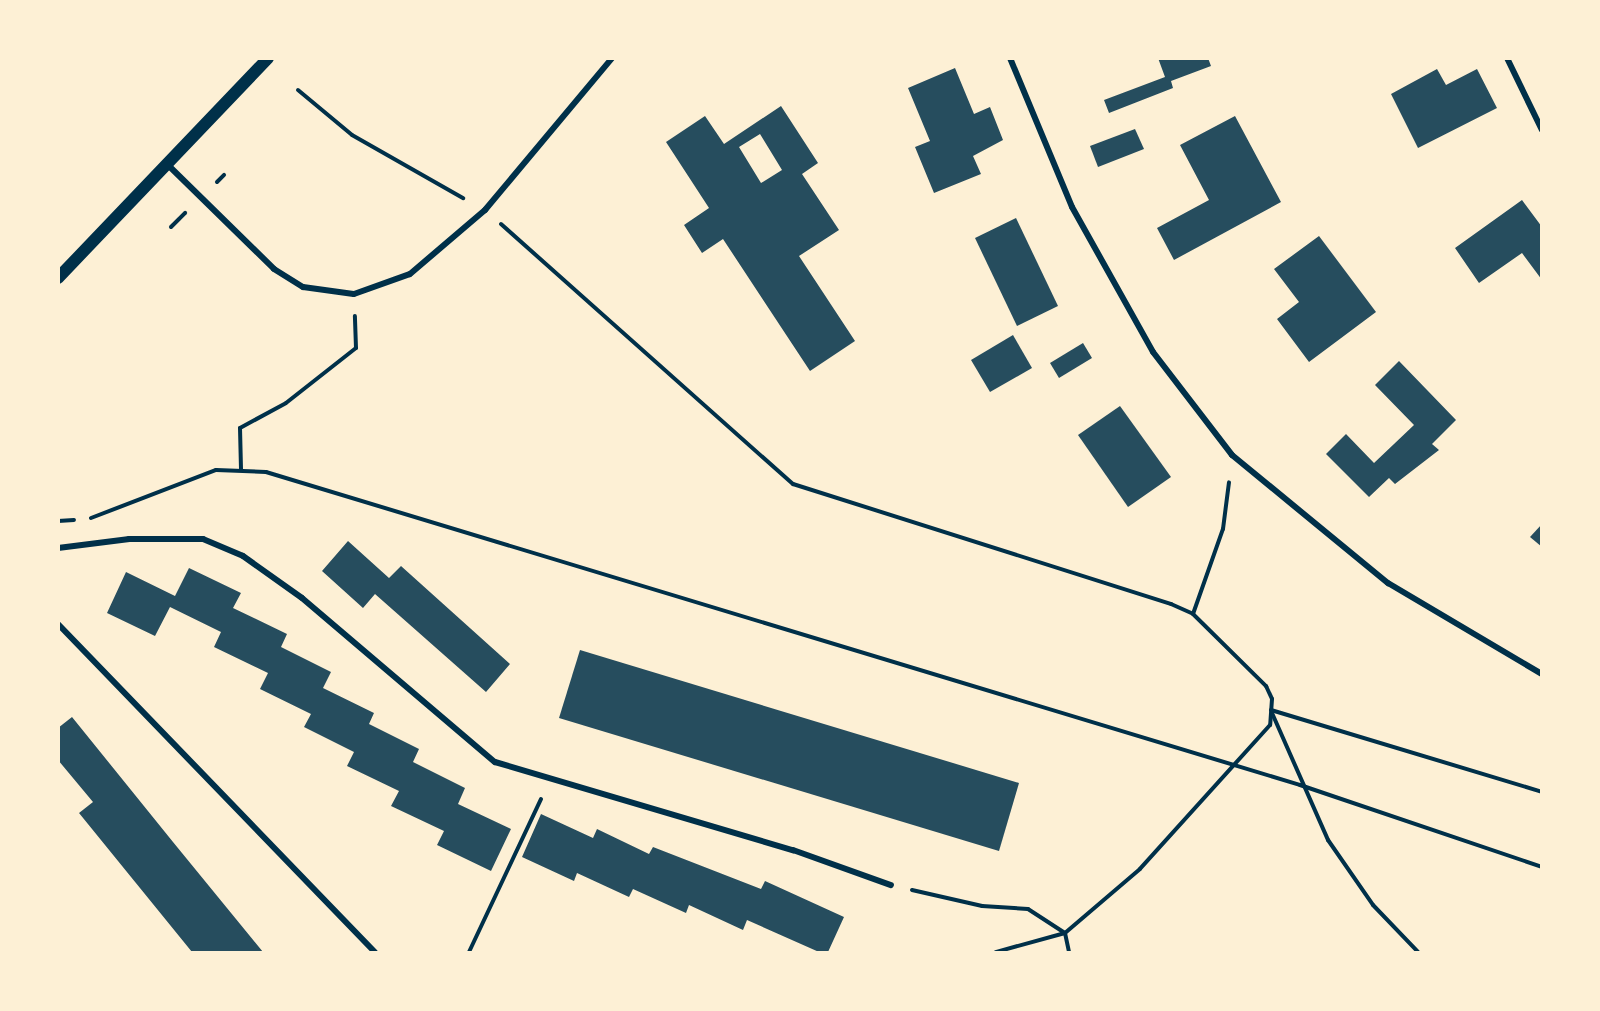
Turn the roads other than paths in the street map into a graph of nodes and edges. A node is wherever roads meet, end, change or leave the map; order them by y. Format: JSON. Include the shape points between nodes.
{"nodes":[{"id":1,"x":268,"y":58,"type":"edge"},
{"id":2,"x":612,"y":58,"type":"edge"},
{"id":3,"x":1010,"y":58,"type":"edge"},
{"id":4,"x":1507,"y":58,"type":"edge"},
{"id":5,"x":1542,"y":130,"type":"edge"},
{"id":6,"x":169,"y":166,"type":"junction"},
{"id":7,"x":58,"y":279,"type":"edge"},
{"id":8,"x":58,"y":548,"type":"edge"},
{"id":9,"x":58,"y":624,"type":"edge"},
{"id":10,"x":1542,"y":674,"type":"edge"},
{"id":11,"x":891,"y":885,"type":"road end"},
{"id":12,"x":375,"y":952,"type":"edge"}],
"edges":[{"from":1,"to":6,"type":"main road"},
{"from":2,"to":6,"type":"street","via":[[485,210],[410,274],[354,294],[303,287],[274,269]]},
{"from":3,"to":10,"type":"street","via":[[1072,207],[1147,342],[1232,455],[1388,583]]},
{"from":4,"to":5,"type":"street"},
{"from":6,"to":7,"type":"main road"},
{"from":8,"to":11,"type":"street","via":[[129,539],[203,539],[243,556],[302,598],[495,762],[782,847]]},
{"from":9,"to":12,"type":"street"}]}
